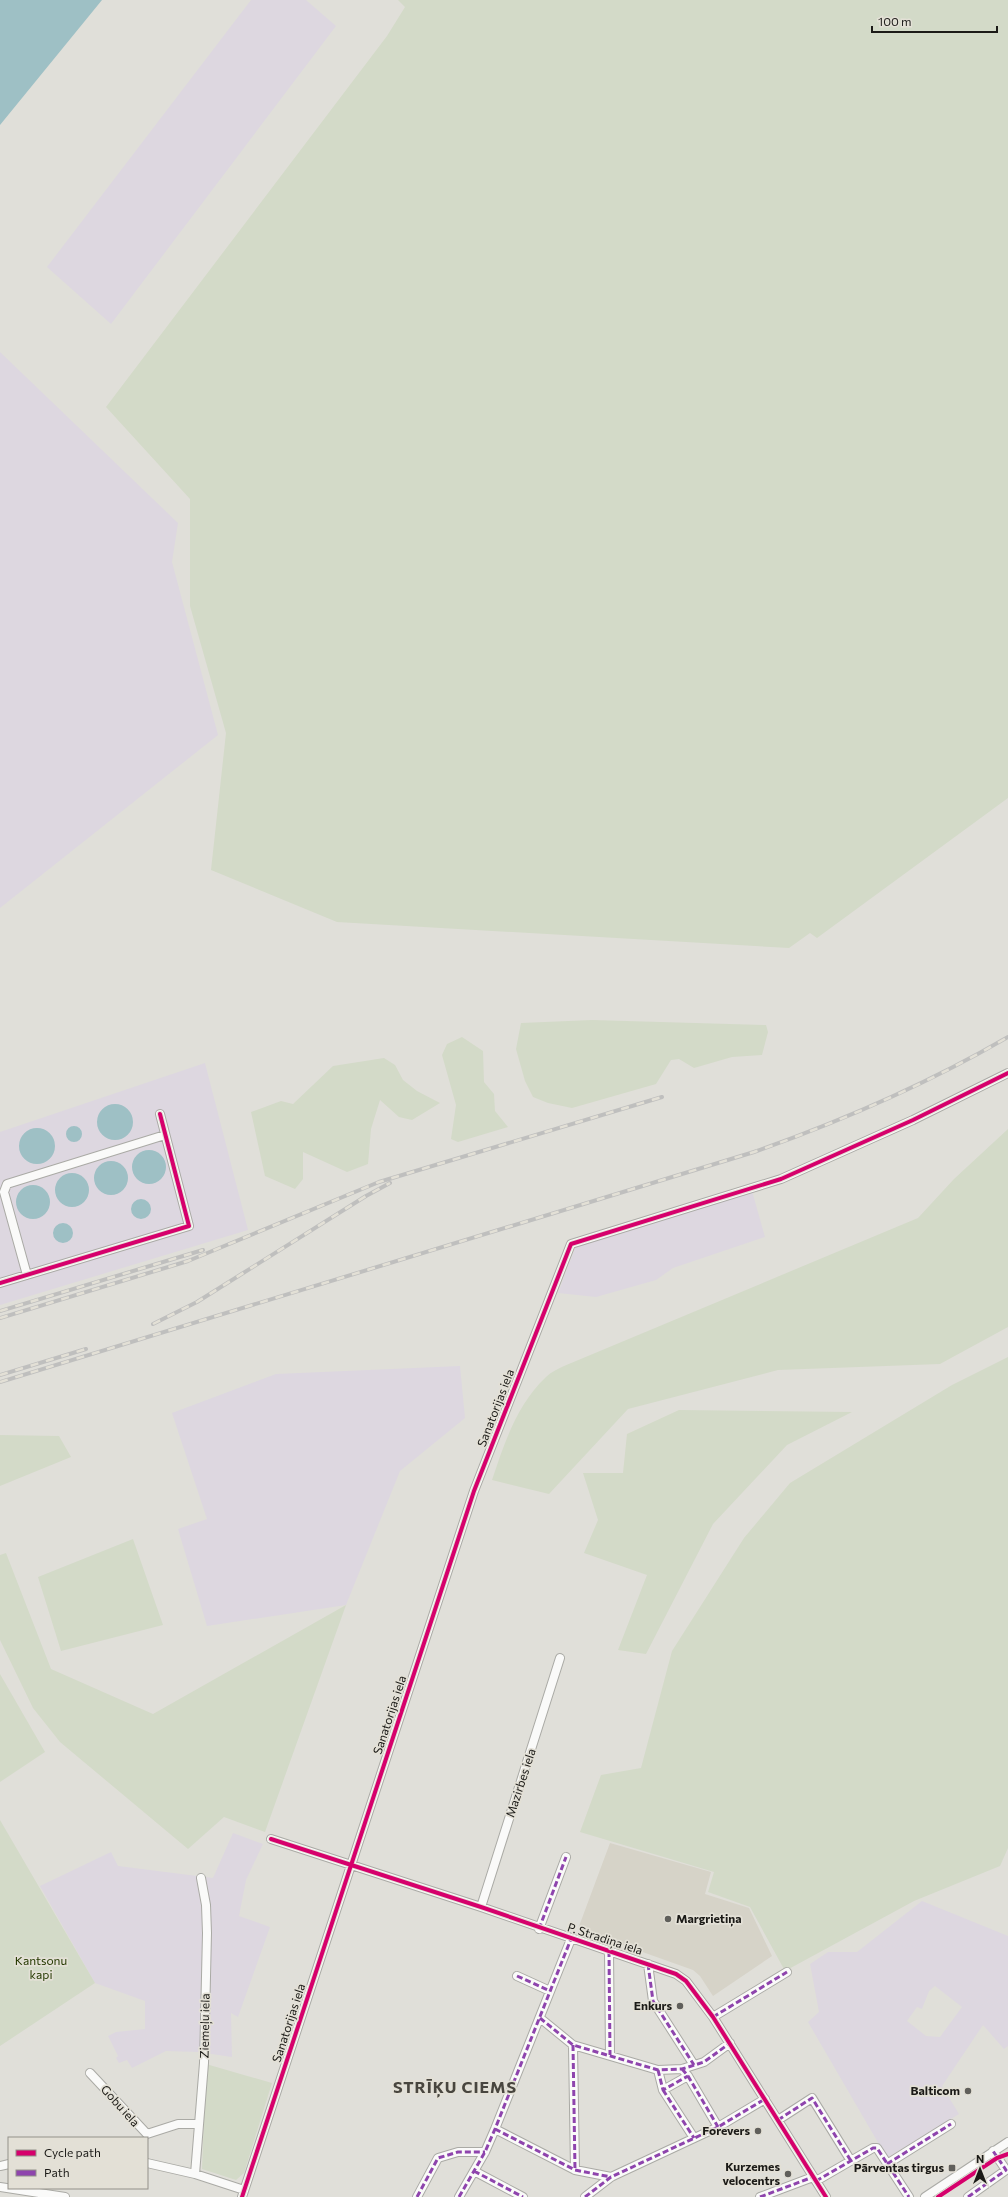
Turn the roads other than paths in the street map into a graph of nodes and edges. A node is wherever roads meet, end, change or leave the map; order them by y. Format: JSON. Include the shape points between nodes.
{"nodes":[{"id":1,"x":1008,"y":1073,"type":"edge"},
{"id":2,"x":160,"y":1114,"type":"dead end"},
{"id":3,"x":165,"y":1135,"type":"junction"},
{"id":4,"x":27,"y":1275,"type":"junction"},
{"id":5,"x":0,"y":1284,"type":"edge"},
{"id":6,"x":560,"y":1658,"type":"dead end"},
{"id":7,"x":271,"y":1839,"type":"dead end"},
{"id":8,"x":566,"y":1856,"type":"dead end"},
{"id":9,"x":351,"y":1866,"type":"junction"},
{"id":10,"x":202,"y":1878,"type":"dead end"},
{"id":11,"x":481,"y":1907,"type":"junction"},
{"id":12,"x":539,"y":1929,"type":"junction"},
{"id":13,"x":570,"y":1939,"type":"junction"},
{"id":14,"x":609,"y":1951,"type":"junction"},
{"id":15,"x":648,"y":1964,"type":"junction"},
{"id":16,"x":787,"y":1972,"type":"dead end"},
{"id":17,"x":516,"y":1976,"type":"dead end"},
{"id":18,"x":550,"y":1991,"type":"junction"},
{"id":19,"x":540,"y":2018,"type":"junction"},
{"id":20,"x":713,"y":2018,"type":"junction"},
{"id":21,"x":730,"y":2043,"type":"junction"},
{"id":22,"x":573,"y":2045,"type":"junction"},
{"id":23,"x":610,"y":2055,"type":"junction"},
{"id":24,"x":694,"y":2065,"type":"junction"},
{"id":25,"x":682,"y":2069,"type":"junction"},
{"id":26,"x":658,"y":2070,"type":"junction"},
{"id":27,"x":90,"y":2073,"type":"dead end"},
{"id":28,"x":688,"y":2076,"type":"junction"},
{"id":29,"x":663,"y":2090,"type":"junction"},
{"id":30,"x":765,"y":2099,"type":"junction"},
{"id":31,"x":778,"y":2120,"type":"junction"},
{"id":32,"x":199,"y":2124,"type":"junction"},
{"id":33,"x":951,"y":2124,"type":"dead end"},
{"id":34,"x":718,"y":2127,"type":"junction"},
{"id":35,"x":495,"y":2129,"type":"junction"},
{"id":36,"x":694,"y":2138,"type":"junction"},
{"id":37,"x":1008,"y":2142,"type":"edge"},
{"id":38,"x":993,"y":2151,"type":"junction"},
{"id":39,"x":485,"y":2152,"type":"junction"},
{"id":40,"x":851,"y":2161,"type":"junction"},
{"id":41,"x":148,"y":2163,"type":"edge"},
{"id":42,"x":887,"y":2164,"type":"junction"},
{"id":43,"x":474,"y":2170,"type":"junction"},
{"id":44,"x":575,"y":2170,"type":"junction"},
{"id":45,"x":195,"y":2174,"type":"junction"},
{"id":46,"x":611,"y":2177,"type":"junction"},
{"id":47,"x":815,"y":2179,"type":"junction"},
{"id":48,"x":13,"y":2189,"type":"edge"},
{"id":49,"x":243,"y":2194,"type":"edge"},
{"id":50,"x":65,"y":2197,"type":"edge"},
{"id":51,"x":417,"y":2197,"type":"edge"},
{"id":52,"x":459,"y":2197,"type":"edge"},
{"id":53,"x":522,"y":2197,"type":"edge"},
{"id":54,"x":585,"y":2197,"type":"edge"},
{"id":55,"x":760,"y":2197,"type":"edge"},
{"id":56,"x":826,"y":2197,"type":"edge"},
{"id":57,"x":909,"y":2197,"type":"edge"},
{"id":58,"x":925,"y":2197,"type":"edge"},
{"id":59,"x":968,"y":2197,"type":"edge"}],
"edges":[{"from":1,"to":9,"type":"street","name":"Sanatorijas iela","via":[[913,1120],[781,1179],[571,1244],[474,1491]]},
{"from":2,"to":3,"type":"street"},
{"from":3,"to":4,"type":"street","via":[[7,1184],[4,1192]]},
{"from":3,"to":4,"type":"street","via":[[189,1226]]},
{"from":4,"to":5,"type":"street"},
{"from":6,"to":11,"type":"street","name":"Mazirbes iela"},
{"from":7,"to":9,"type":"street","name":"P. Stradiņa iela"},
{"from":8,"to":12,"type":"street"},
{"from":9,"to":11,"type":"street","name":"P. Stradiņa iela"},
{"from":9,"to":49,"type":"street","name":"Sanatorijas iela"},
{"from":10,"to":32,"type":"street","name":"Ziemeļu iela","via":[[207,1934],[204,2062]]},
{"from":11,"to":12,"type":"street","name":"P. Stradiņa iela"},
{"from":12,"to":13,"type":"street","name":"P. Stradiņa iela"},
{"from":13,"to":14,"type":"street","name":"P. Stradiņa iela"},
{"from":13,"to":18,"type":"street"},
{"from":14,"to":15,"type":"street","name":"P. Stradiņa iela"},
{"from":14,"to":23,"type":"street"},
{"from":15,"to":20,"type":"street","name":"P. Stradiņa iela","via":[[676,1974],[686,1981]]},
{"from":15,"to":24,"type":"street","via":[[653,2001]]},
{"from":16,"to":20,"type":"street"},
{"from":17,"to":18,"type":"street"},
{"from":18,"to":19,"type":"street"},
{"from":19,"to":22,"type":"street"},
{"from":19,"to":35,"type":"street"},
{"from":20,"to":21,"type":"street","name":"P. Stradiņa iela"},
{"from":21,"to":24,"type":"street","via":[[704,2062]]},
{"from":21,"to":30,"type":"street","name":"P. Stradiņa iela"},
{"from":22,"to":23,"type":"street"},
{"from":22,"to":44,"type":"street"},
{"from":23,"to":26,"type":"street"},
{"from":24,"to":25,"type":"street"},
{"from":25,"to":26,"type":"street"},
{"from":25,"to":28,"type":"street"},
{"from":26,"to":29,"type":"street"},
{"from":27,"to":32,"type":"street","name":"Gobu iela","via":[[147,2134],[178,2124]]},
{"from":28,"to":29,"type":"street"},
{"from":28,"to":34,"type":"street"},
{"from":29,"to":36,"type":"street"},
{"from":30,"to":31,"type":"street","name":"P. Stradiņa iela"},
{"from":30,"to":34,"type":"street"},
{"from":31,"to":40,"type":"street","via":[[812,2098]]},
{"from":31,"to":47,"type":"street","name":"P. Stradiņa iela"},
{"from":32,"to":45,"type":"street","name":"Ziemeļu iela"},
{"from":33,"to":42,"type":"street"},
{"from":34,"to":36,"type":"street"},
{"from":35,"to":39,"type":"street"},
{"from":35,"to":44,"type":"street"},
{"from":36,"to":46,"type":"street"},
{"from":37,"to":38,"type":"street"},
{"from":38,"to":58,"type":"street"},
{"from":38,"to":59,"type":"street","via":[[1006,2170]]},
{"from":39,"to":43,"type":"street"},
{"from":39,"to":51,"type":"street","via":[[458,2152],[438,2158]]},
{"from":40,"to":42,"type":"street","via":[[877,2148]]},
{"from":40,"to":47,"type":"street"},
{"from":41,"to":45,"type":"street"},
{"from":42,"to":57,"type":"street"},
{"from":43,"to":52,"type":"street"},
{"from":43,"to":53,"type":"street"},
{"from":44,"to":46,"type":"street"},
{"from":45,"to":49,"type":"street"},
{"from":46,"to":54,"type":"street"},
{"from":47,"to":55,"type":"street"},
{"from":47,"to":56,"type":"street","name":"P. Stradiņa iela"},
{"from":48,"to":50,"type":"street"}]}
